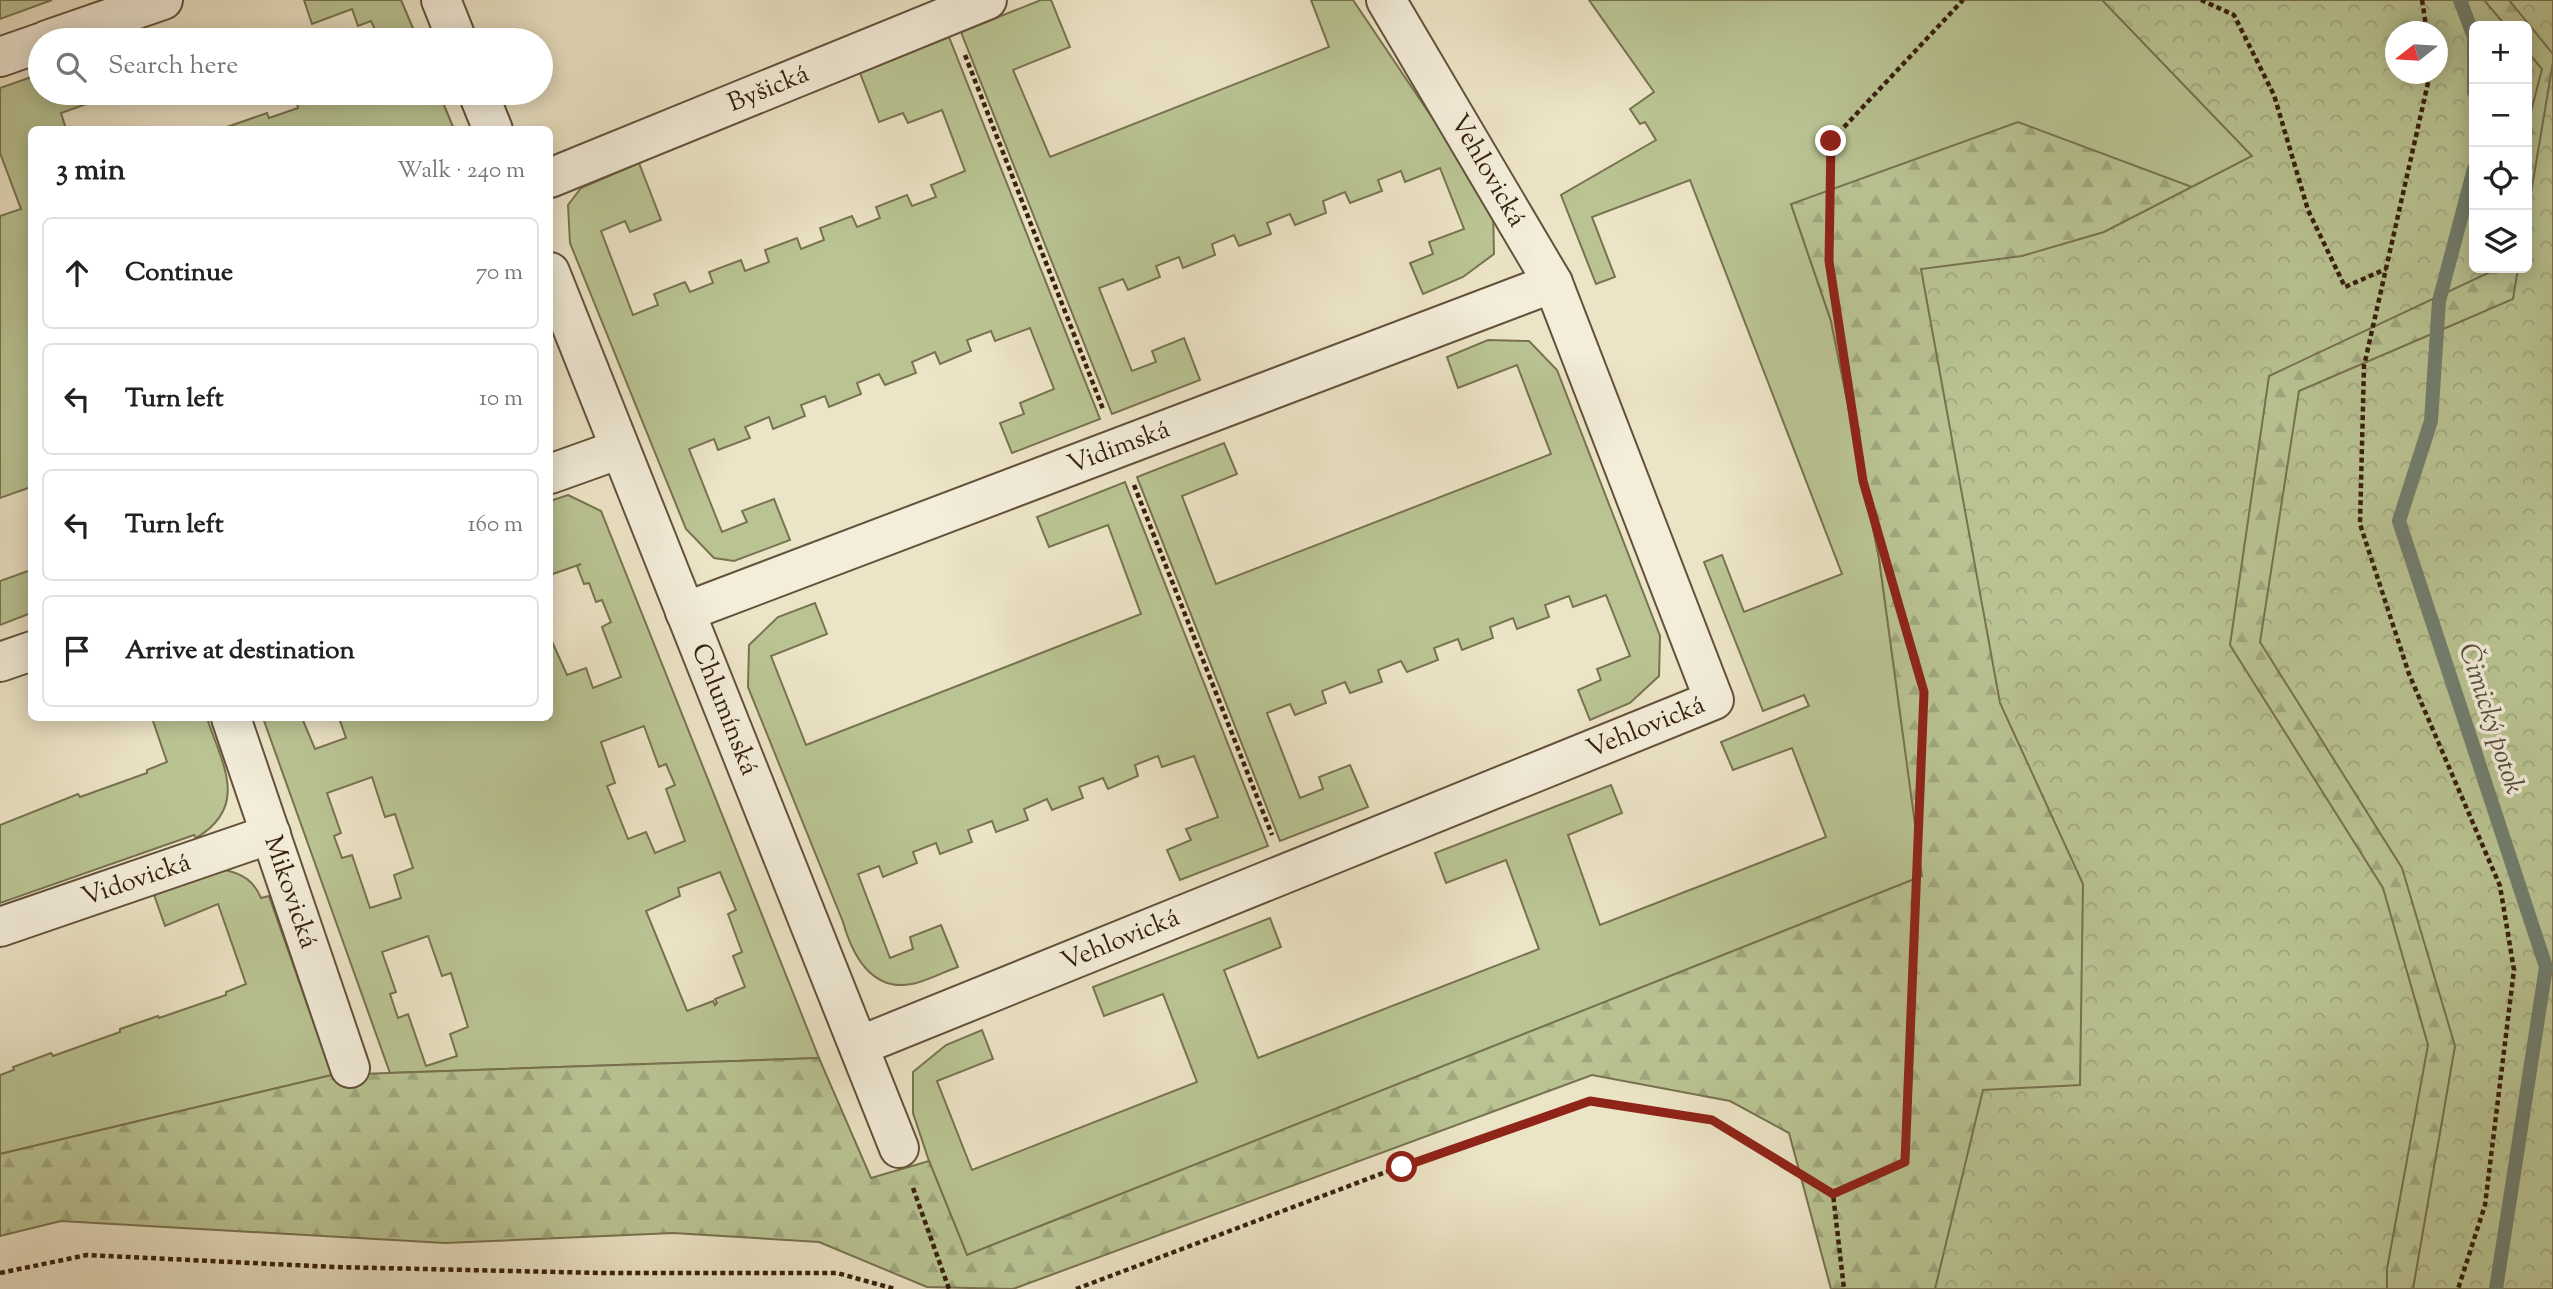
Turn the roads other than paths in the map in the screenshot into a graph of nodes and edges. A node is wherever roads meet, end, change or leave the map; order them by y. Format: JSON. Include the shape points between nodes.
{"nodes":[{"id":1,"x":163,"y":0,"type":"edge"},
{"id":2,"x":441,"y":0,"type":"edge"},
{"id":3,"x":1386,"y":0,"type":"edge"},
{"id":4,"x":979,"y":2,"type":"edge"},
{"id":5,"x":82,"y":28,"type":"edge"},
{"id":6,"x":452,"y":28,"type":"edge"},
{"id":7,"x":28,"y":47,"type":"edge"},
{"id":8,"x":0,"y":57,"type":"edge"},
{"id":9,"x":483,"y":105,"type":"edge"},
{"id":10,"x":491,"y":126,"type":"edge"},
{"id":11,"x":553,"y":177,"type":"edge"},
{"id":12,"x":553,"y":280,"type":"edge"},
{"id":13,"x":1553,"y":283,"type":"junction"},
{"id":14,"x":620,"y":449,"type":"junction"},
{"id":15,"x":553,"y":473,"type":"edge"},
{"id":16,"x":685,"y":612,"type":"junction"},
{"id":17,"x":28,"y":652,"type":"edge"},
{"id":18,"x":0,"y":662,"type":"edge"},
{"id":19,"x":232,"y":721,"type":"edge"},
{"id":20,"x":271,"y":834,"type":"junction"},
{"id":21,"x":0,"y":927,"type":"edge"},
{"id":22,"x":859,"y":1046,"type":"junction"},
{"id":23,"x":351,"y":1068,"type":"dead end"},
{"id":24,"x":900,"y":1148,"type":"road end"}],
"edges":[{"from":1,"to":5,"type":"street"},
{"from":2,"to":6,"type":"street"},
{"from":3,"to":13,"type":"street","name":"Vehlovická"},
{"from":4,"to":11,"type":"street","name":"Byšická"},
{"from":7,"to":8,"type":"street"},
{"from":9,"to":10,"type":"street"},
{"from":12,"to":14,"type":"street","name":"Chlumínská"},
{"from":13,"to":16,"type":"street","name":"Vidimská"},
{"from":13,"to":22,"type":"street","name":"Vehlovická","via":[[1714,700]]},
{"from":14,"to":15,"type":"street"},
{"from":14,"to":16,"type":"street","name":"Chlumínská"},
{"from":16,"to":22,"type":"street","name":"Chlumínská"},
{"from":17,"to":18,"type":"street"},
{"from":19,"to":20,"type":"street","name":"Mikovická"},
{"from":20,"to":21,"type":"street","name":"Vidovická"},
{"from":20,"to":23,"type":"street","name":"Mikovická"},
{"from":22,"to":24,"type":"street","name":"Chlumínská"}]}
